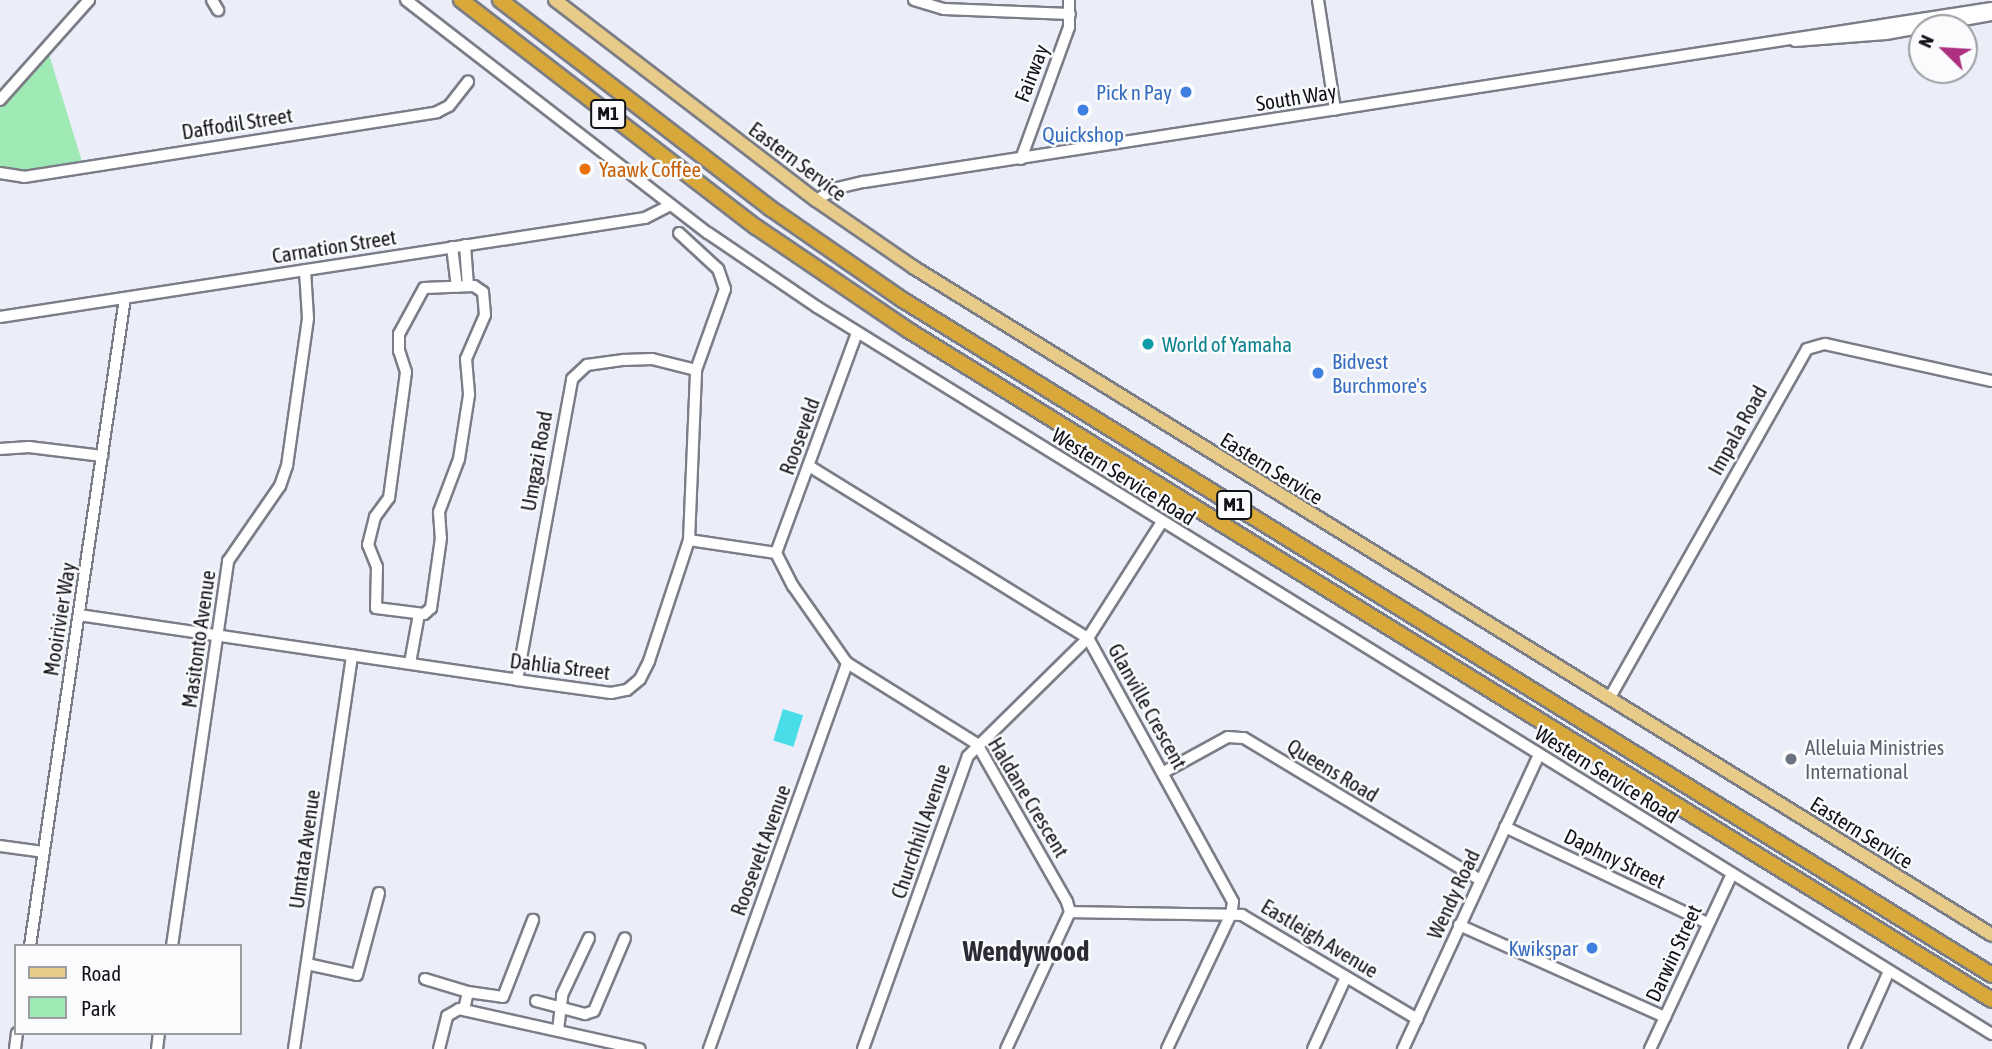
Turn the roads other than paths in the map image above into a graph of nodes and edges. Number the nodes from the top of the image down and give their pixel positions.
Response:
1 (89, 0) edge
2 (212, 0) edge
3 (406, 0) edge
4 (461, 0) edge
5 (500, 0) edge
6 (555, 0) edge
7 (914, 0) edge
8 (1069, 0) edge
9 (1318, 0) edge
10 (1992, 8) edge
11 (218, 10) dead end
12 (1070, 14) junction
13 (1992, 15) edge
14 (1784, 40) junction
15 (468, 82) dead end
16 (0, 100) edge
17 (1335, 110) junction
18 (1021, 159) junction
19 (0, 173) edge
20 (816, 200) junction
21 (671, 205) junction
22 (679, 233) dead end
23 (465, 245) junction
24 (453, 247) junction
25 (306, 270) junction
26 (463, 287) junction
27 (125, 298) junction
28 (0, 317) edge
29 (857, 333) junction
30 (696, 370) junction
31 (1992, 382) edge
32 (0, 449) edge
33 (102, 456) junction
34 (809, 466) junction
35 (1162, 523) junction
36 (689, 540) junction
37 (776, 553) junction
38 (419, 614) junction
39 (79, 615) junction
40 (218, 635) junction
41 (1088, 638) junction
42 (352, 655) junction
43 (410, 663) junction
44 (847, 663) junction
45 (517, 680) junction
46 (1609, 699) junction
47 (977, 744) junction
48 (1539, 755) junction
49 (1164, 772) junction
50 (1505, 827) junction
51 (0, 846) edge
52 (44, 852) junction
53 (1732, 874) junction
54 (1480, 880) junction
55 (379, 893) dead end
56 (1070, 912) junction
57 (1231, 914) junction
58 (533, 920) dead end
59 (1707, 923) junction
60 (1459, 925) junction
61 (1992, 935) edge
62 (589, 938) dead end
63 (625, 939) dead end
64 (30, 944) edge
65 (172, 944) edge
66 (307, 964) junction
67 (1889, 971) junction
68 (1992, 975) edge
69 (1346, 977) junction
70 (425, 979) dead end
71 (468, 992) junction
72 (1992, 1000) edge
73 (536, 1001) dead end
74 (559, 1007) junction
75 (464, 1010) junction
76 (1665, 1017) junction
77 (1417, 1019) junction
78 (558, 1030) junction
79 (1992, 1034) edge
80 (601, 1045) edge
81 (294, 1049) edge
82 (439, 1049) edge
83 (640, 1049) edge
84 (709, 1049) edge
85 (863, 1049) edge
86 (1006, 1049) edge
87 (1167, 1049) edge
88 (1313, 1049) edge
89 (1403, 1049) edge
90 (1650, 1049) edge
91 (1854, 1049) edge

1 - 16 street
2 - 11 street
3 - 21 street, Western Service Road
4 - 72 highway, M1
5 - 68 highway, M1
6 - 20 main road, Eastern Service
7 - 12 street
8 - 12 street, Fairway
9 - 17 street
10 - 14 street, South Way
12 - 18 street, Fairway
13 - 14 street, South Way
14 - 17 street, South Way
15 - 19 street, Daffodil Street
17 - 18 street, South Way
18 - 20 street, South Way
20 - 46 main road, Eastern Service
21 - 23 street, Carnation Street
21 - 29 street, Western Service Road
22 - 30 street, Dahlia Street
23 - 24 street, Carnation Street
23 - 26 street
24 - 25 street, Carnation Street
24 - 26 street
25 - 27 street, Carnation Street
25 - 40 street, Masitonto Avenue
26 - 38 street
26 - 38 street
27 - 28 street, Carnation Street
27 - 33 street, Mooirivier Way
29 - 34 street, Rooseveld
29 - 35 street, Western Service Road
30 - 36 street, Dahlia Street
30 - 45 street, Umgazi Road
31 - 46 street, Impala Road
32 - 33 street
33 - 39 street, Mooirivier Way
34 - 37 street, Rooseveld
34 - 41 street, Glanville Crescent
35 - 41 street, Churchhill Avenue
35 - 48 street, Western Service Road
36 - 37 street
36 - 45 street, Dahlia Street
37 - 44 street, Haldane Crescent
38 - 43 street
39 - 40 street, Dahlia Street
39 - 52 street, Mooirivier Way
40 - 42 street, Dahlia Street
40 - 65 street, Masitonto Avenue
41 - 47 street, Churchhill Avenue
41 - 49 street, Glanville Crescent
42 - 43 street, Dahlia Street
42 - 66 street, Umtata Avenue
43 - 45 street, Dahlia Street
44 - 47 street, Haldane Crescent
44 - 84 street, Roosevelt Avenue
46 - 61 main road, Eastern Service
47 - 56 street, Haldane Crescent
47 - 85 street, Churchhill Avenue
48 - 50 street, Wendy Road
48 - 53 street, Western Service Road
49 - 54 street, Queens Road
49 - 57 street, Glanville Crescent
50 - 54 street, Wendy Road
50 - 59 street, Daphny Street
51 - 52 street
52 - 64 street, Mooirivier Way
53 - 59 street, Darwin Street
53 - 67 street, Western Service Road
54 - 60 street, Wendy Road
55 - 66 street
56 - 57 street, Eastleigh Avenue
56 - 86 street
57 - 69 street, Eastleigh Avenue
57 - 87 street
58 - 71 street
59 - 76 street, Darwin Street
60 - 76 street
60 - 77 street, Wendy Road
62 - 74 street
63 - 74 street
66 - 81 street, Umtata Avenue
67 - 79 street, Western Service Road
67 - 91 street
69 - 77 street, Eastleigh Avenue
69 - 88 street
70 - 71 street
71 - 75 street
73 - 74 street
74 - 78 street
75 - 78 street
75 - 82 street
76 - 90 street, Darwin Street
77 - 89 street, Wendy Road
78 - 80 street
80 - 83 street

